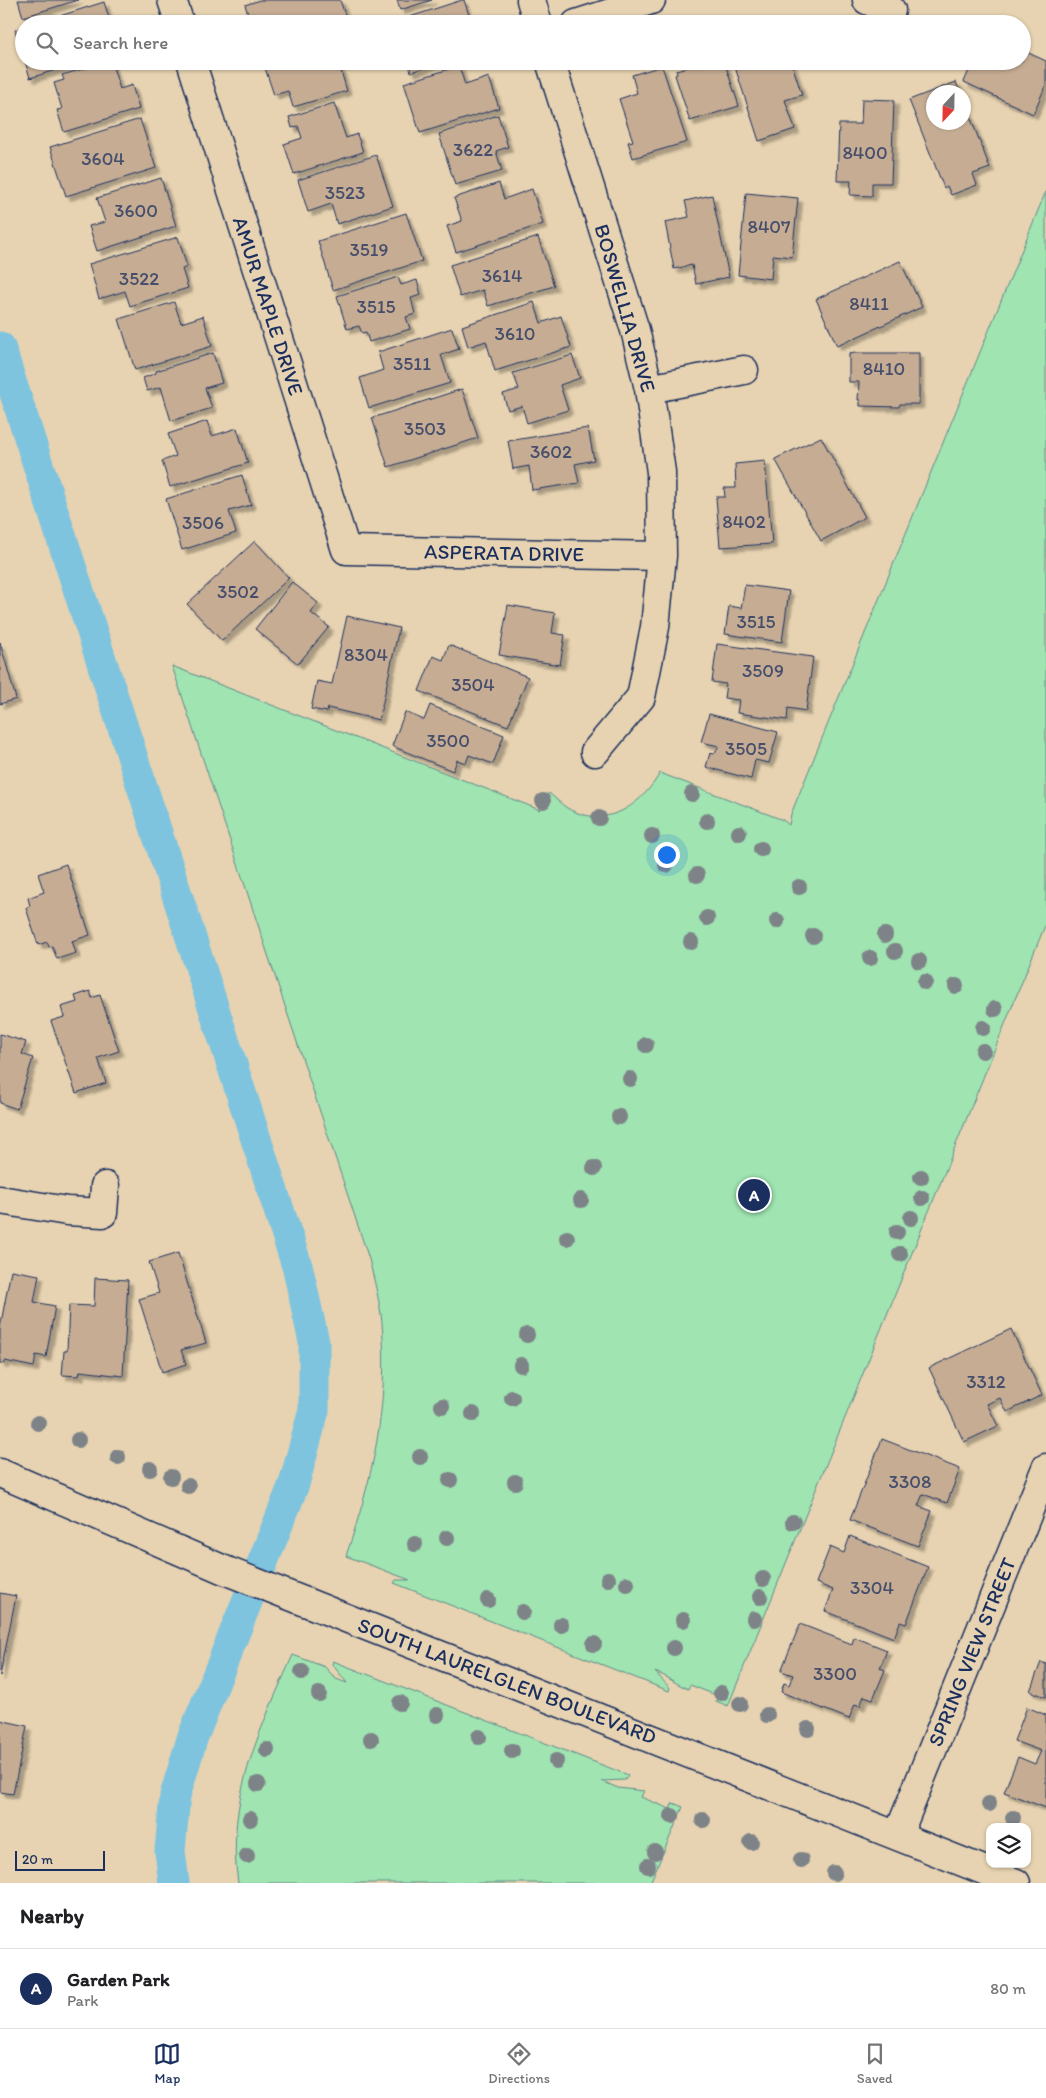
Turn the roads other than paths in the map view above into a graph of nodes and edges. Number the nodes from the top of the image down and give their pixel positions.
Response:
1 (172, 0) edge
2 (531, 0) edge
3 (651, 0) edge
4 (177, 15) edge
5 (535, 15) edge
6 (604, 15) edge
7 (194, 70) edge
8 (553, 70) edge
9 (744, 370) dead end
10 (650, 389) junction
11 (346, 550) joint
12 (662, 556) junction
13 (595, 752) dead end
14 (105, 1186) dead end
15 (0, 1200) edge
16 (1046, 1468) edge
17 (0, 1473) edge
18 (898, 1835) junction
19 (1016, 1883) edge

1 - 4 street
2 - 5 street
3 - 6 street
7 - 11 street, AMUR MAPLE DRIVE
8 - 10 street, BOSWELLIA DRIVE
9 - 10 street
10 - 12 street, BOSWELLIA DRIVE
11 - 12 street, ASPERATA DRIVE
12 - 13 street, BOSWELLIA DRIVE
14 - 15 street
16 - 18 street, SPRING VIEW STREET
17 - 18 street, SOUTH LAURELGLEN BOULEVARD
18 - 19 street, SOUTH LAURELGLEN BOULEVARD

